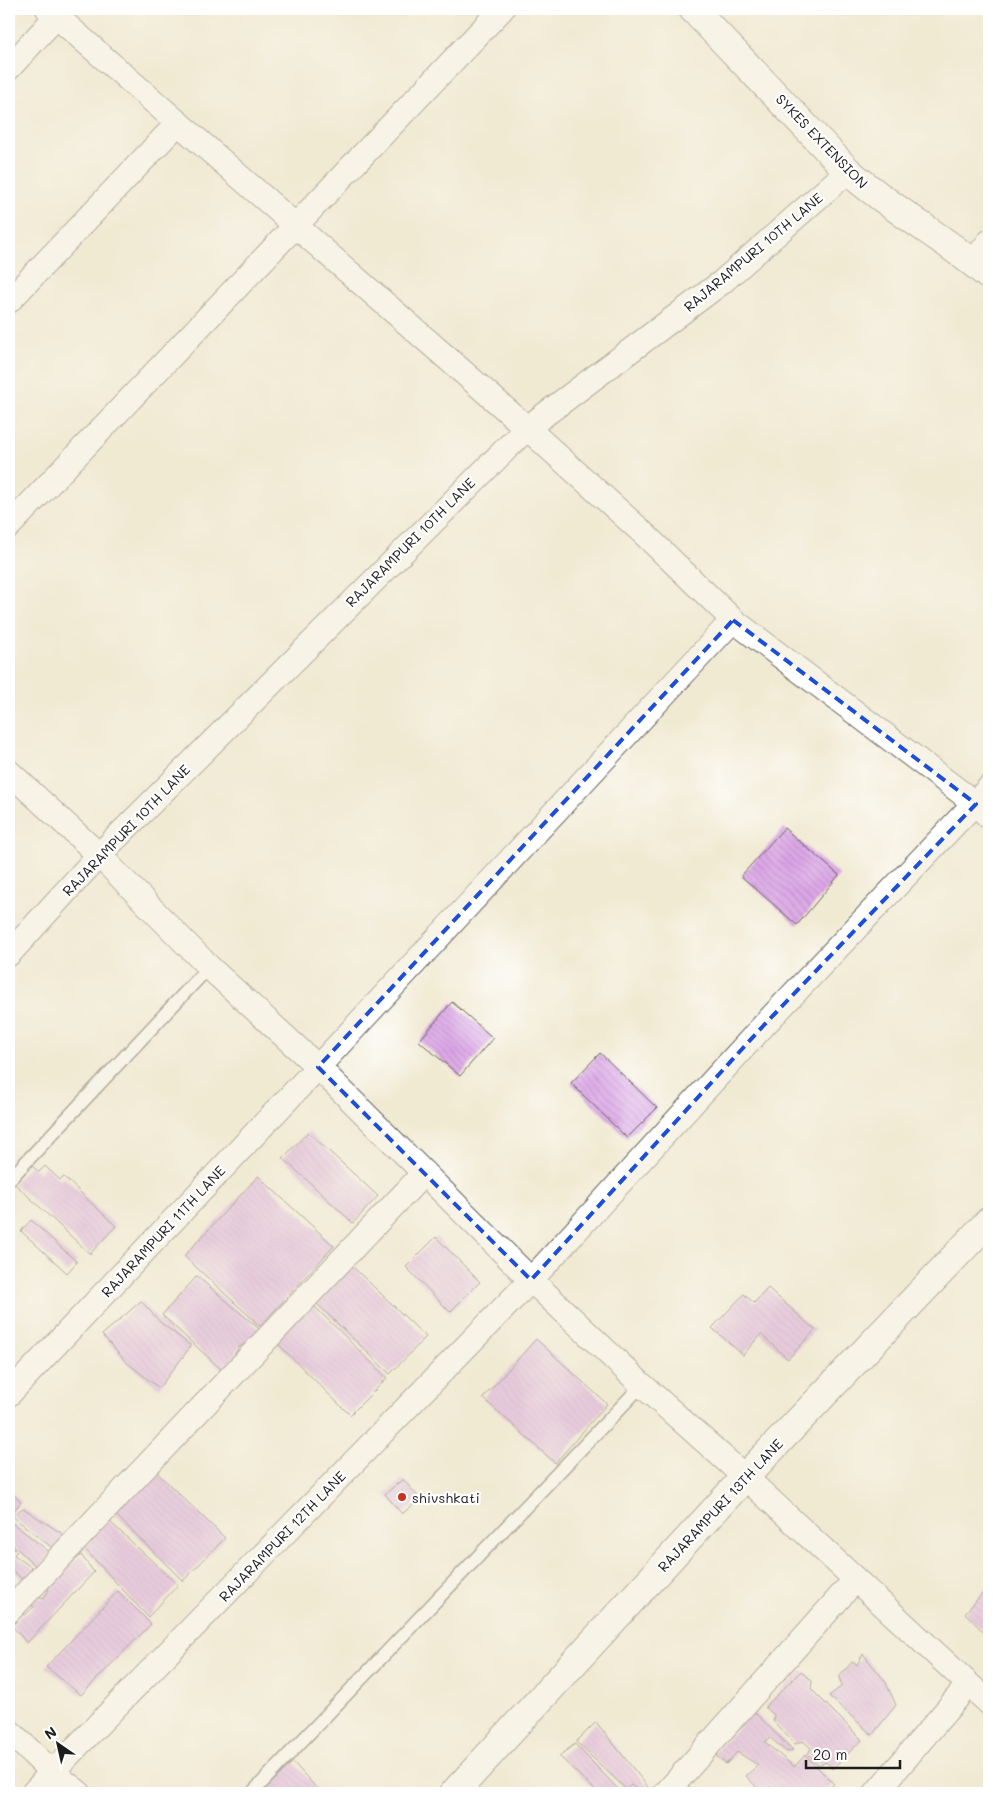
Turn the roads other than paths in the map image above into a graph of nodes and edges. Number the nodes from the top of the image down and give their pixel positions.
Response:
1 (502, 9) edge
2 (693, 9) edge
3 (56, 11) edge
4 (9, 68) edge
5 (178, 122) junction
6 (848, 171) junction
7 (295, 225) junction
8 (984, 260) edge
9 (9, 301) edge
10 (527, 428) junction
11 (9, 526) edge
12 (733, 620) junction
13 (9, 772) edge
14 (985, 803) edge
15 (99, 855) junction
16 (9, 954) edge
17 (209, 967) junction
18 (318, 1068) junction
19 (424, 1173) junction
20 (9, 1180) edge
21 (989, 1221) edge
22 (531, 1280) junction
23 (642, 1385) junction
24 (9, 1394) edge
25 (746, 1477) junction
26 (855, 1580) junction
27 (9, 1611) edge
28 (968, 1685) junction
29 (989, 1703) edge
30 (9, 1731) edge
31 (52, 1772) junction
32 (33, 1793) edge
33 (79, 1793) edge
34 (252, 1793) edge
35 (454, 1793) edge
36 (666, 1793) edge
37 (876, 1793) edge

1 - 7 street
2 - 6 street, SYKES EXTENSION
3 - 4 street
3 - 5 street
5 - 7 street
5 - 9 street
6 - 8 street, SYKES EXTENSION
6 - 10 street, RAJARAMPURI 10TH LANE
7 - 10 street
7 - 11 street
10 - 12 street
10 - 15 street, RAJARAMPURI 10TH LANE
12 - 14 street
12 - 18 street, RAJARAMPURI 11TH LANE
13 - 15 street
14 - 22 street, RAJARAMPURI 12TH LANE
15 - 16 street, RAJARAMPURI 10TH LANE
15 - 17 street
17 - 18 street
17 - 20 lane
18 - 19 street
18 - 24 street, RAJARAMPURI 11TH LANE
19 - 22 street
19 - 27 street
21 - 25 street, RAJARAMPURI 13TH LANE
22 - 23 street
22 - 31 street, RAJARAMPURI 12TH LANE
23 - 25 street
23 - 34 lane
25 - 26 street
25 - 35 street, RAJARAMPURI 13TH LANE
26 - 28 street
26 - 36 street
28 - 29 street
28 - 37 street
30 - 31 street
31 - 32 street, RAJARAMPURI 12TH LANE
31 - 33 street

